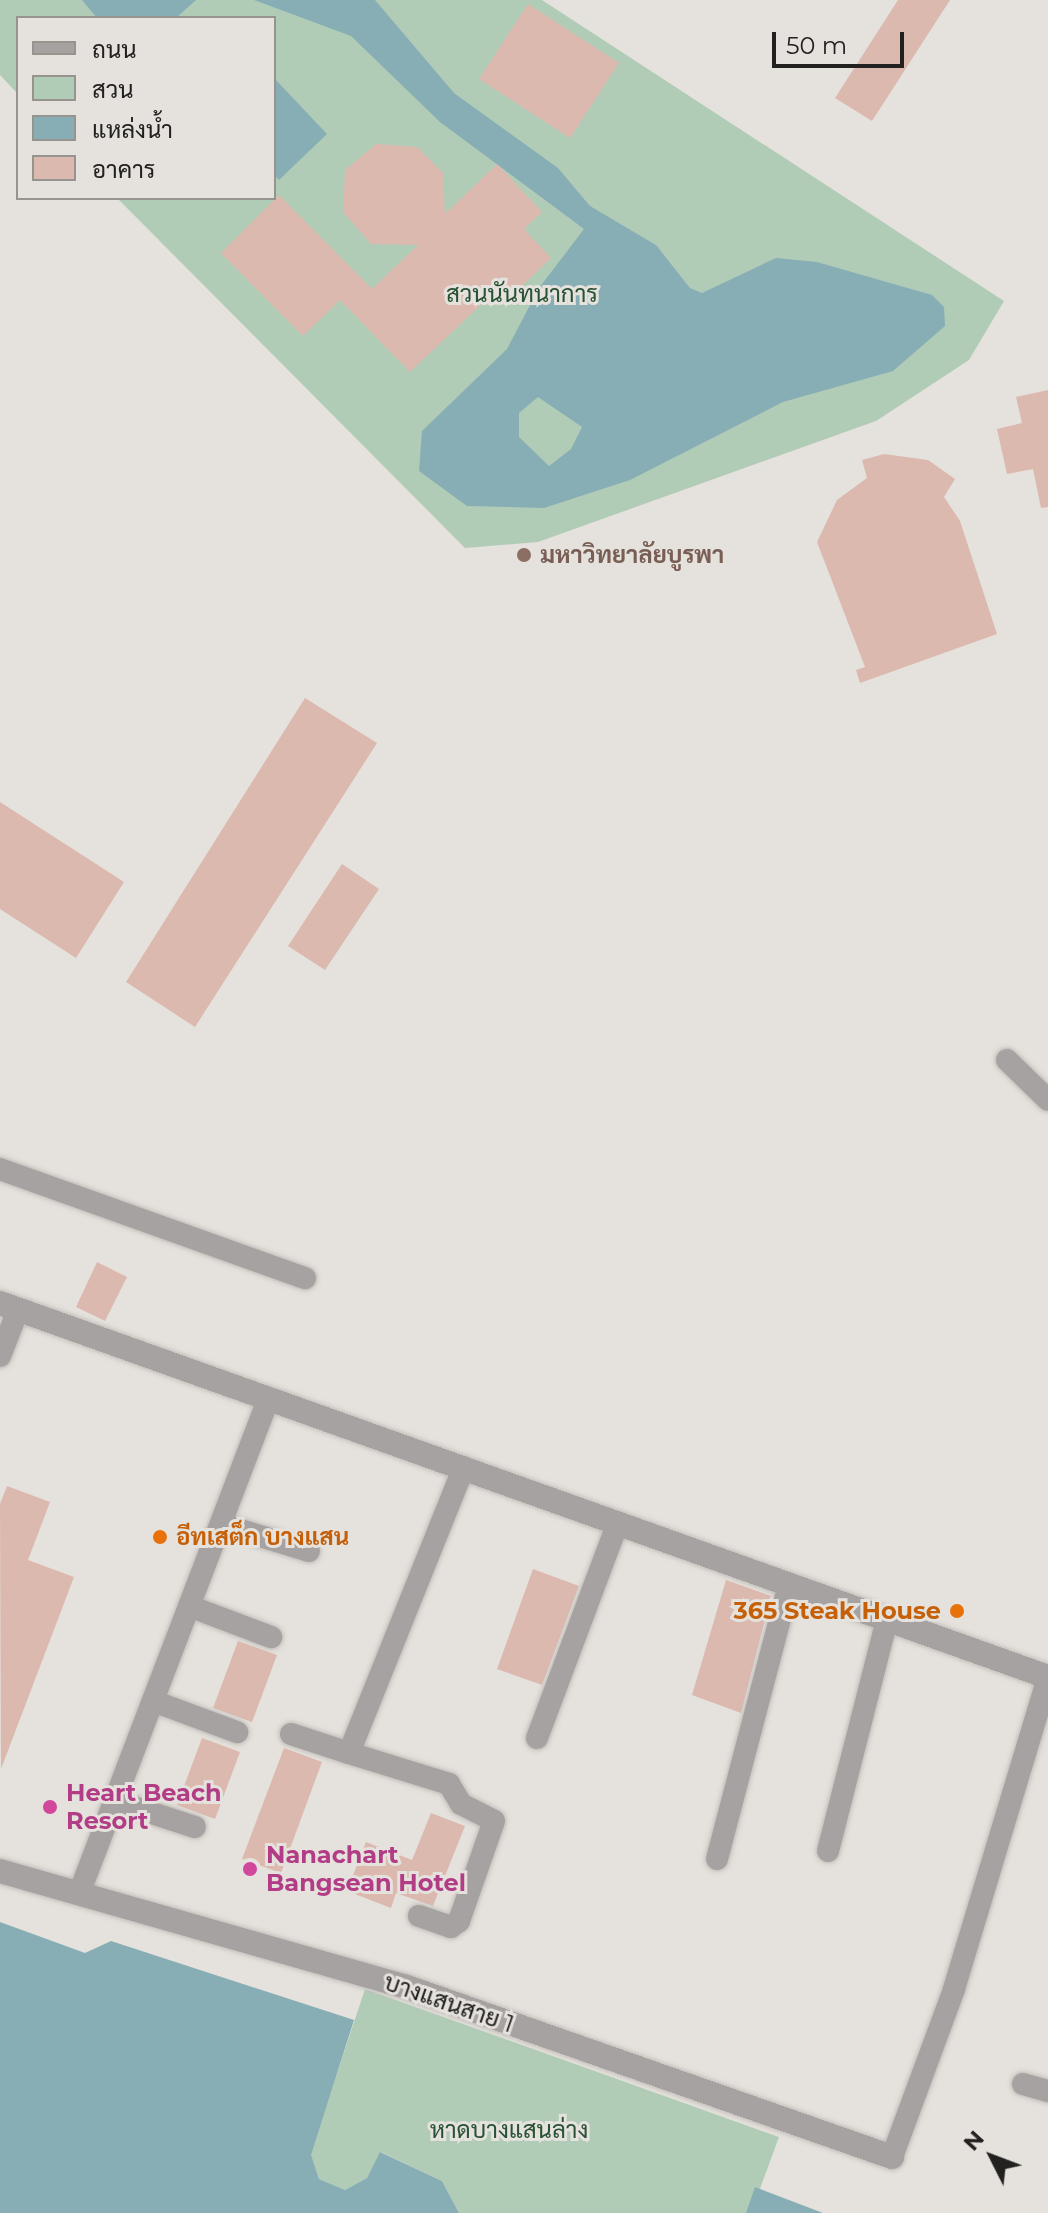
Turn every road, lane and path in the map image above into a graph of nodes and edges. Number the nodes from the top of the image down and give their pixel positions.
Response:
1 (1007, 1060) dead end
2 (1048, 1100) edge
3 (0, 1169) edge
4 (305, 1278) dead end
5 (9, 1307) edge
6 (0, 1356) edge
7 (268, 1400) junction
8 (464, 1467) junction
9 (618, 1523) junction
10 (221, 1524) junction
11 (309, 1551) dead end
12 (789, 1584) junction
13 (189, 1606) junction
14 (887, 1619) junction
15 (271, 1637) dead end
16 (1048, 1677) edge
17 (153, 1701) junction
18 (237, 1732) dead end
19 (291, 1734) dead end
20 (537, 1738) dead end
21 (349, 1753) junction
22 (115, 1801) junction
23 (195, 1827) dead end
24 (828, 1851) dead end
25 (717, 1859) dead end
26 (0, 1871) edge
27 (80, 1891) junction
28 (419, 1916) dead end
29 (1023, 2084) dead end
30 (1048, 2091) edge
31 (892, 2157) joint

1 - 2 street
3 - 4 street
5 - 6 street
5 - 7 street
7 - 8 street
7 - 10 street
8 - 9 street
8 - 21 street
9 - 12 street
9 - 20 street
10 - 11 street
10 - 13 street
12 - 14 street
12 - 25 street
13 - 15 street
13 - 17 street
14 - 16 street
14 - 24 street
16 - 31 street
17 - 18 street
17 - 22 street
19 - 21 street
21 - 28 street
22 - 23 street
22 - 27 street
26 - 27 street, บางแสนสาย 1
27 - 31 street, บางแสนสาย 1
29 - 30 street

